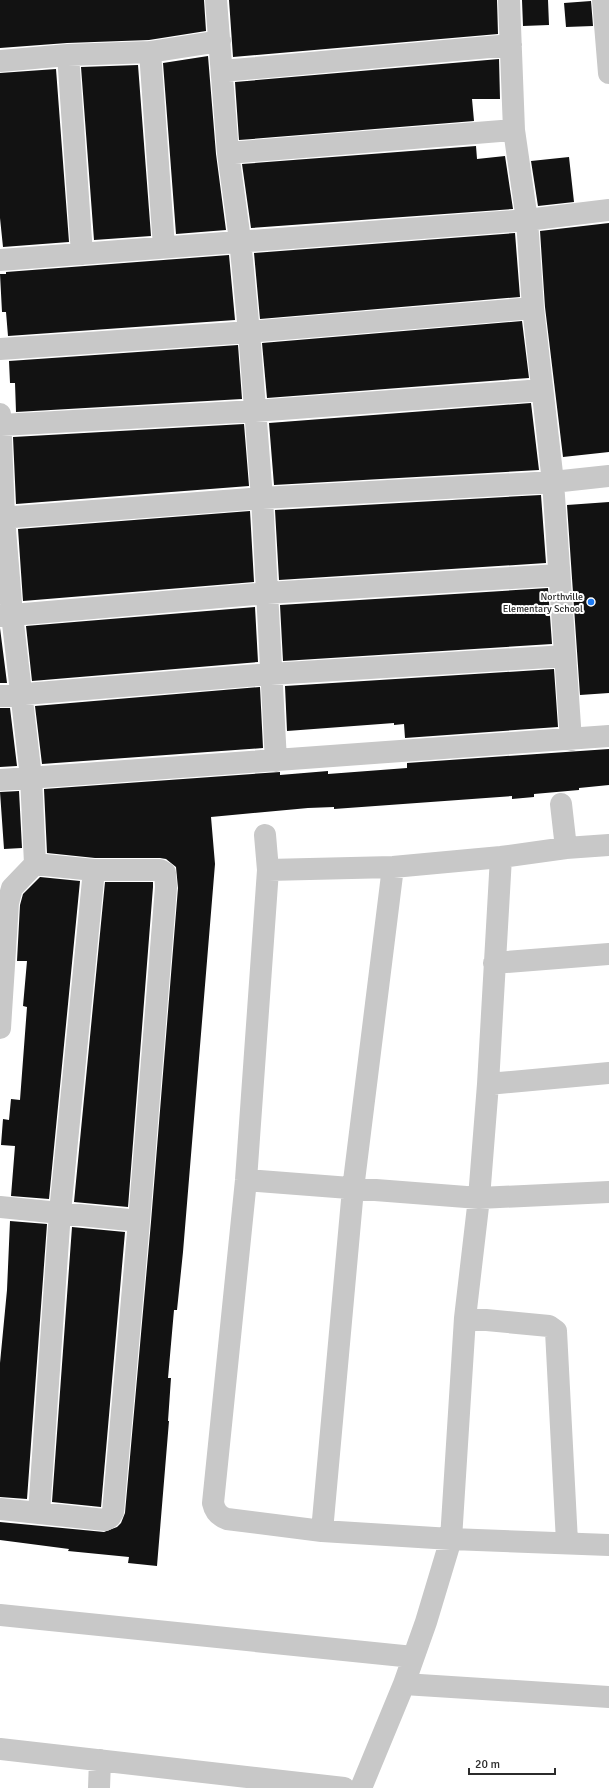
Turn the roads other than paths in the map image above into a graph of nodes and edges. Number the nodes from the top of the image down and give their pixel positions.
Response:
1 (216, 0) edge
2 (509, 0) edge
3 (603, 0) edge
4 (220, 41) junction
5 (608, 43) edge
6 (511, 45) junction
7 (150, 52) junction
8 (68, 55) junction
9 (0, 61) edge
10 (222, 71) junction
11 (609, 73) edge
12 (514, 130) junction
13 (228, 153) junction
14 (609, 210) edge
15 (527, 220) junction
16 (240, 240) junction
17 (164, 248) junction
18 (82, 254) junction
19 (0, 260) edge
20 (533, 308) junction
21 (249, 332) junction
22 (0, 349) edge
23 (542, 390) junction
24 (255, 411) junction
25 (0, 420) edge
26 (609, 476) edge
27 (553, 482) junction
28 (262, 498) junction
29 (2, 518) edge
30 (560, 575) junction
31 (267, 593) junction
32 (6, 616) edge
33 (565, 656) junction
34 (270, 674) junction
35 (10, 695) edge
36 (609, 736) edge
37 (571, 740) junction
38 (276, 761) junction
39 (31, 777) junction
40 (0, 780) edge
41 (561, 804) dead end
42 (265, 836) dead end
43 (609, 845) edge
44 (566, 848) junction
45 (501, 857) junction
46 (35, 864) junction
47 (392, 867) junction
48 (94, 870) junction
49 (268, 870) junction
50 (609, 954) edge
51 (494, 963) junction
52 (0, 1028) edge
53 (609, 1073) edge
54 (488, 1084) junction
55 (246, 1180) junction
56 (353, 1189) junction
57 (609, 1192) edge
58 (479, 1198) junction
59 (0, 1207) edge
60 (60, 1212) junction
61 (139, 1221) junction
62 (465, 1318) junction
63 (0, 1509) edge
64 (39, 1513) junction
65 (322, 1531) junction
66 (451, 1539) junction
67 (567, 1542) junction
68 (609, 1545) edge
69 (0, 1615) edge
70 (413, 1657) junction
71 (404, 1684) junction
72 (609, 1697) edge
73 (0, 1749) edge
74 (100, 1760) junction
75 (99, 1788) edge
76 (344, 1788) edge
77 (361, 1788) edge

1 - 4 street
2 - 6 street
3 - 5 street
4 - 7 street
4 - 10 street
5 - 11 street
6 - 10 street
6 - 12 street
7 - 8 street
7 - 17 street
8 - 9 street
8 - 18 street
10 - 13 street
12 - 13 street
12 - 15 street
13 - 16 street
14 - 15 street
15 - 16 street
15 - 20 street
16 - 17 street
16 - 21 street
17 - 18 street
18 - 19 street
20 - 21 street
20 - 23 street
21 - 22 street
21 - 24 street
23 - 24 street
23 - 27 street
24 - 25 street
24 - 28 street
25 - 29 street
26 - 27 street
27 - 28 street
27 - 30 street
28 - 29 street
28 - 31 street
29 - 32 street
30 - 31 street
30 - 33 street
31 - 32 street
31 - 34 street
32 - 35 street
33 - 34 street
33 - 37 street
34 - 35 street
34 - 38 street
35 - 39 street
36 - 37 street
37 - 38 street
38 - 39 street
39 - 40 street
39 - 46 street
41 - 44 street
42 - 49 street
43 - 44 street
44 - 45 street
45 - 47 street
45 - 51 street
46 - 48 street
46 - 52 street
47 - 49 street
47 - 56 street
48 - 60 street
48 - 61 street
49 - 55 street
50 - 51 street
51 - 54 street
53 - 54 street
54 - 58 street
55 - 56 street
55 - 65 street
56 - 58 street
56 - 65 street
57 - 58 street
58 - 62 street
59 - 60 street
60 - 61 street
60 - 64 street
61 - 64 street
62 - 66 street
62 - 67 street
63 - 64 street
65 - 66 street
66 - 67 street
66 - 70 street
67 - 68 street
69 - 70 street
70 - 71 street
71 - 72 street
71 - 77 street
73 - 74 street
74 - 75 street
74 - 76 street

